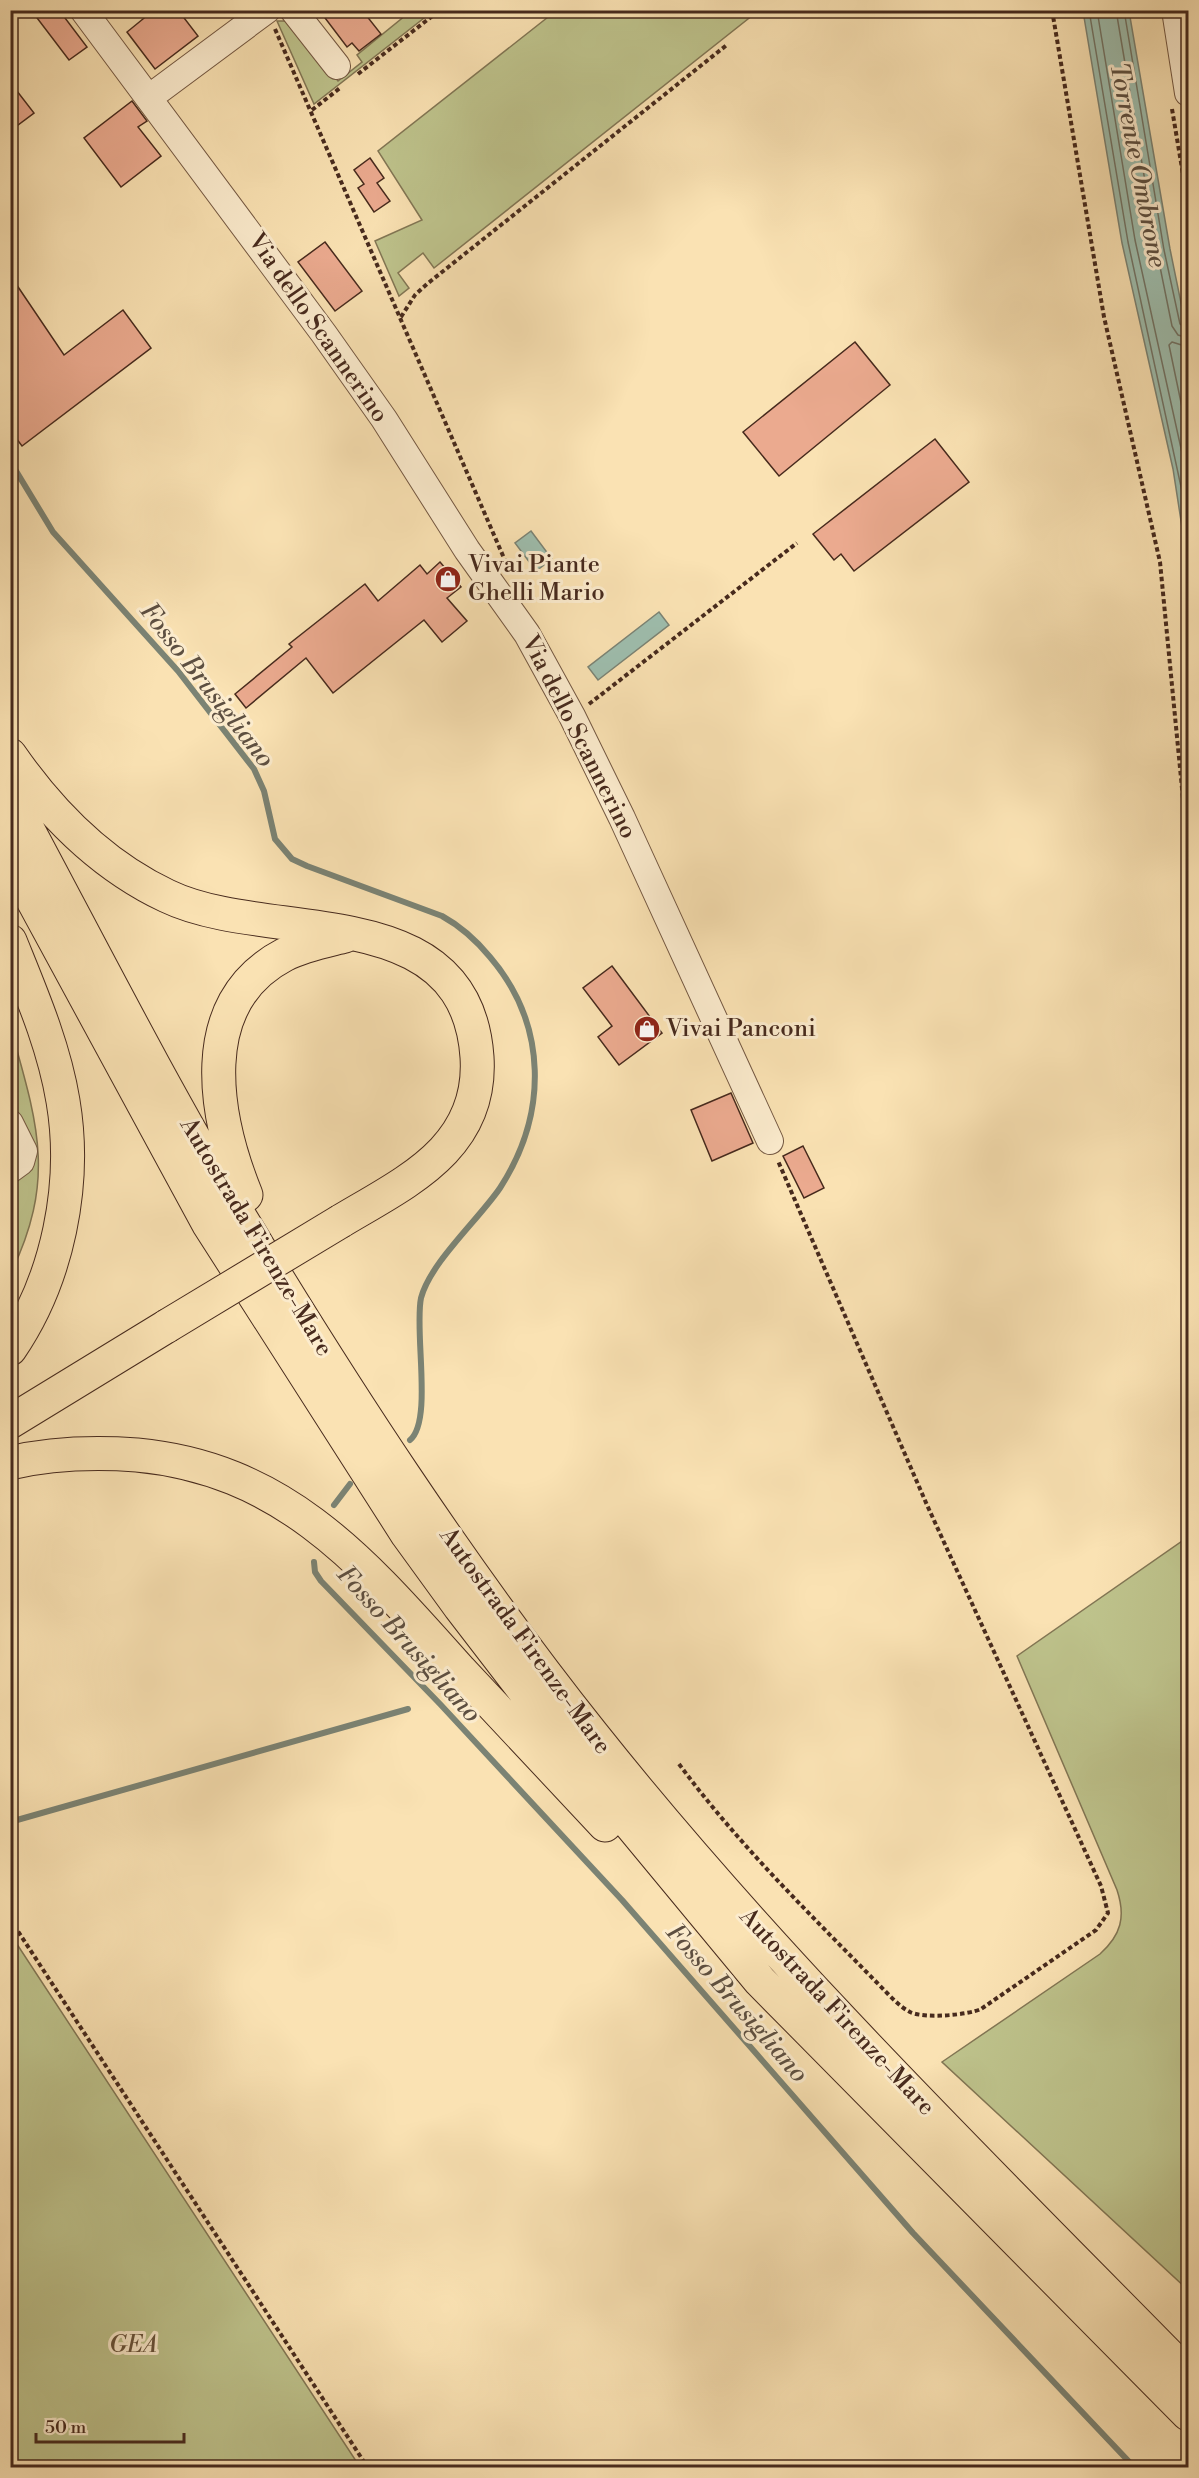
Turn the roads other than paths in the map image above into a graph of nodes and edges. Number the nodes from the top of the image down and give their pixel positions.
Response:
1 (84, 10) edge
2 (293, 10) edge
3 (1175, 10) edge
4 (267, 11) edge
5 (337, 66) dead end
6 (1188, 93) edge
7 (150, 97) junction
8 (10, 755) edge
9 (10, 796) edge
10 (10, 858) edge
11 (355, 933) junction
12 (10, 941) edge
13 (10, 1123) edge
14 (770, 1141) road end
15 (10, 1170) edge
16 (307, 1324) junction
17 (10, 1349) edge
18 (10, 1422) edge
19 (10, 1463) edge
20 (760, 1982) junction
21 (1188, 2375) edge
22 (1188, 2414) edge

1 - 7 street, Via dello Scannerino
2 - 5 street
3 - 6 street
4 - 7 street
7 - 14 street, Via dello Scannerino
8 - 11 highway
9 - 16 highway, Autostrada Firenze-Mare
10 - 20 highway, Autostrada Firenze-Mare
11 - 16 highway
11 - 18 highway, bridge
12 - 17 highway
13 - 15 street
16 - 21 highway, Autostrada Firenze-Mare
19 - 20 highway
20 - 22 highway, Autostrada Firenze-Mare

